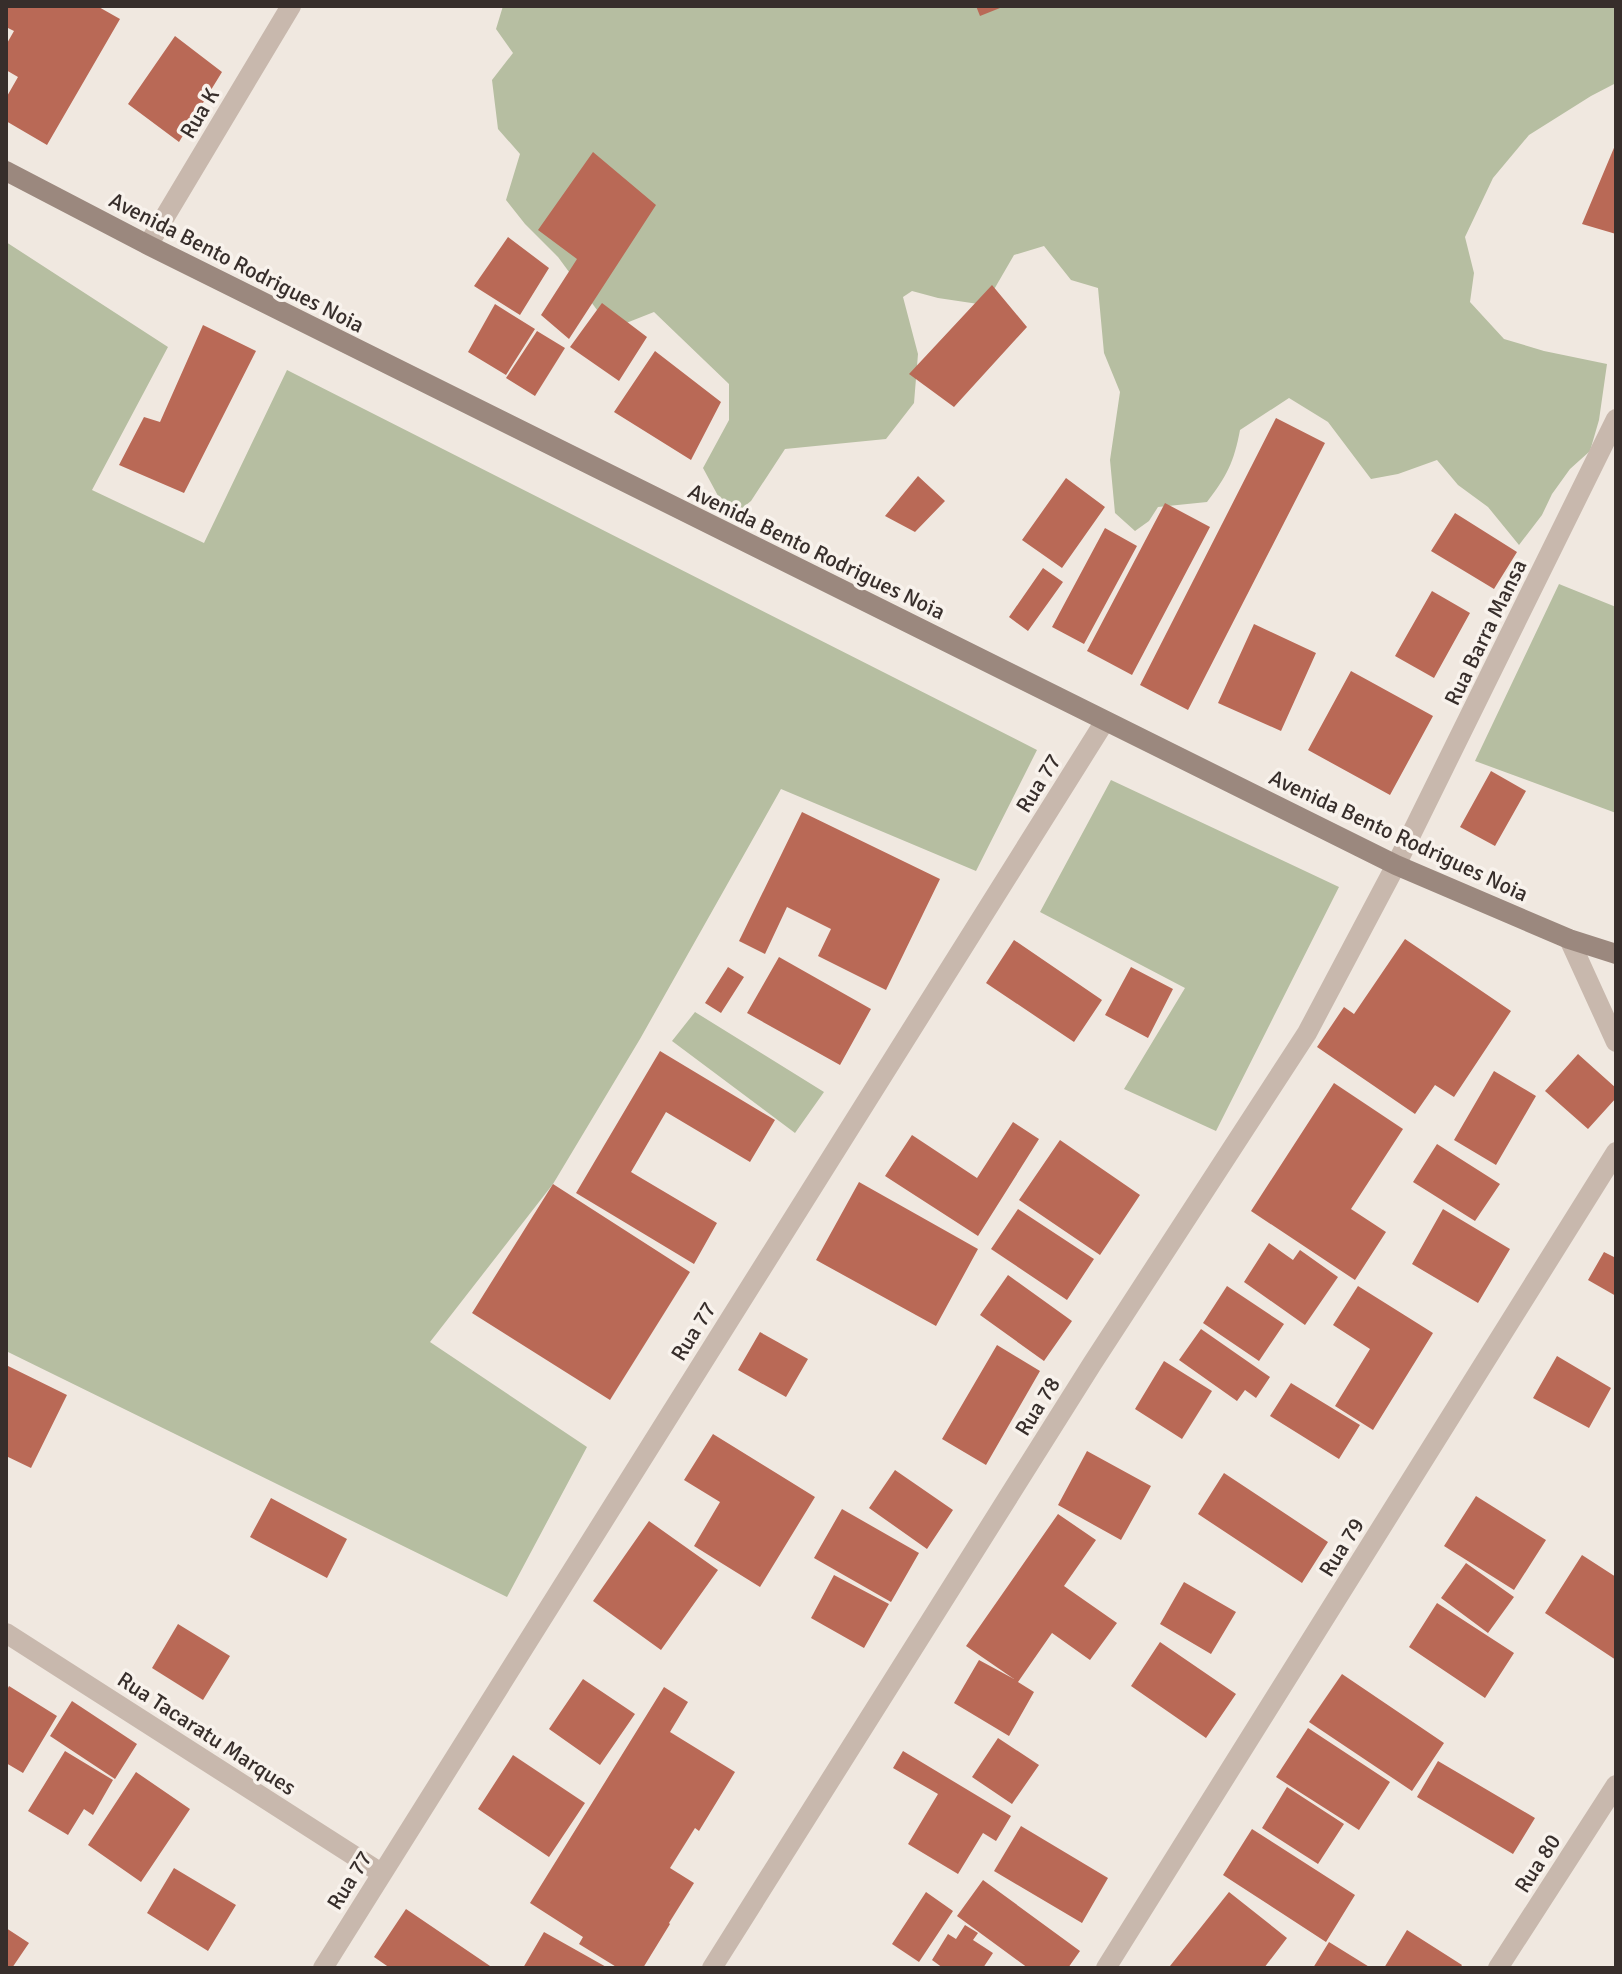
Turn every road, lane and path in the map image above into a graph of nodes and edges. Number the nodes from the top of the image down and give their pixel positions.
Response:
1 (291, 6) edge
2 (6, 171) edge
3 (148, 245) junction
4 (1616, 419) edge
5 (1105, 721) junction
6 (1396, 865) junction
7 (1569, 939) junction
8 (1616, 954) edge
9 (1616, 1042) edge
10 (1616, 1152) edge
11 (6, 1633) edge
12 (1616, 1785) edge
13 (381, 1873) junction
14 (323, 1968) edge
15 (712, 1968) edge
16 (1106, 1968) edge
17 (1498, 1968) edge

1 - 3 street, Rua K
2 - 3 street, Avenida Bento Rodrigues Noia
3 - 5 street, Avenida Bento Rodrigues Noia
4 - 6 street, Rua Barra Mansa
5 - 6 street, Avenida Bento Rodrigues Noia
5 - 13 street, Rua 77
6 - 7 street, Avenida Bento Rodrigues Noia
6 - 15 street, Rua 78
7 - 8 street, Avenida Bento Rodrigues Noia
7 - 9 street
10 - 16 street, Rua 79
11 - 13 street, Rua Tacaratu Marques
12 - 17 street, Rua 80
13 - 14 street, Rua 77

